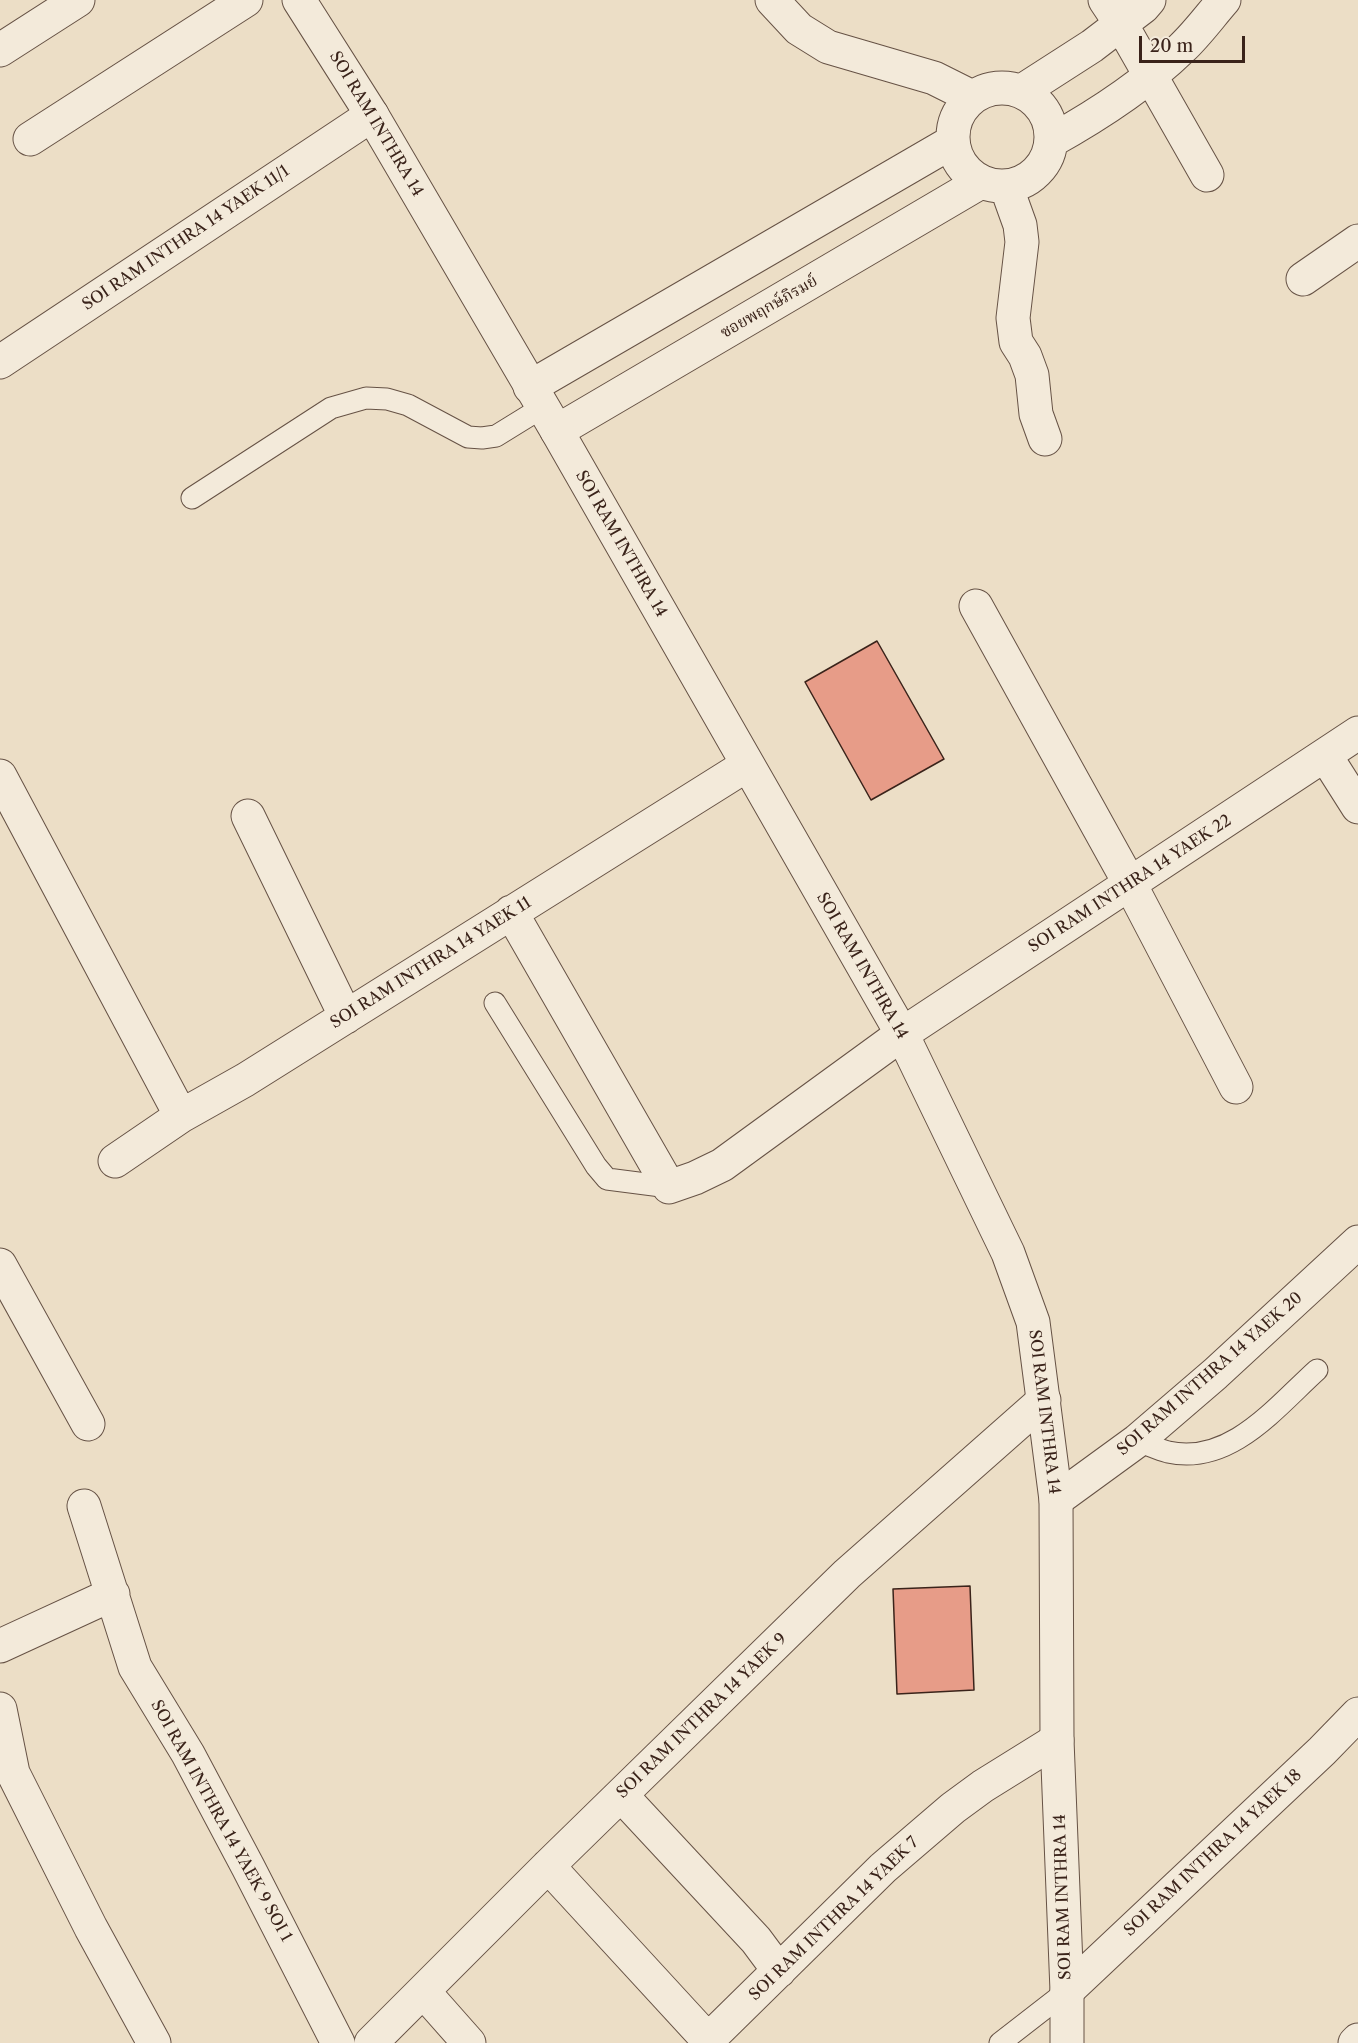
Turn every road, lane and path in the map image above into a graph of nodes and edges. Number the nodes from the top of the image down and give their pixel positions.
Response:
1 (78, 0) edge
2 (246, 0) edge
3 (299, 0) edge
4 (772, 0) edge
5 (1149, 0) edge
6 (1224, 0) edge
7 (1113, 12) edge
8 (0, 50) edge
9 (1150, 76) junction
10 (1022, 91) junction
11 (972, 97) junction
12 (372, 115) junction
13 (30, 140) dead end
14 (1051, 141) junction
15 (952, 142) junction
16 (1207, 175) dead end
17 (994, 184) junction
18 (1358, 241) edge
19 (1303, 279) dead end
20 (0, 362) edge
21 (543, 409) junction
22 (1045, 439) dead end
23 (192, 498) dead end
24 (976, 606) dead end
25 (1358, 733) edge
26 (1325, 754) junction
27 (747, 765) junction
28 (0, 776) edge
29 (1358, 807) edge
30 (248, 816) dead end
31 (1130, 884) junction
32 (511, 912) junction
33 (495, 1003) dead end
34 (346, 1017) junction
35 (902, 1034) junction
36 (1236, 1087) dead end
37 (181, 1116) junction
38 (115, 1161) dead end
39 (669, 1187) junction
40 (1358, 1242) edge
41 (0, 1265) edge
42 (1317, 1370) dead end
43 (1044, 1400) junction
44 (88, 1424) dead end
45 (1137, 1441) junction
46 (1056, 1500) junction
47 (84, 1506) dead end
48 (113, 1594) junction
49 (0, 1646) edge
50 (0, 1709) edge
51 (1358, 1714) edge
52 (1057, 1740) junction
53 (621, 1795) junction
54 (548, 1866) junction
55 (779, 1971) junction
56 (423, 1991) junction
57 (1067, 1991) junction
58 (1358, 2040) edge
59 (706, 2041) edge
60 (154, 2043) edge
61 (338, 2043) edge
62 (371, 2043) edge
63 (469, 2043) edge
64 (1000, 2043) edge
65 (1067, 2043) edge
66 (1355, 2043) edge

1 - 8 street
2 - 13 street
3 - 12 street, SOI RAM INTHRA 14
4 - 11 street
5 - 7 street
6 - 9 street
7 - 9 street
7 - 10 street
9 - 14 street
9 - 16 street
10 - 11 street
10 - 14 street
11 - 15 street
12 - 20 street, SOI RAM INTHRA 14 YAEK 11/1
12 - 21 street, SOI RAM INTHRA 14
14 - 17 street, ซอยพฤกษ์ภิรมย์
15 - 17 street
15 - 21 street
17 - 21 street, ซอยพฤกษ์ภิรมย์
17 - 22 street
18 - 19 street
21 - 23 lane
21 - 27 street, SOI RAM INTHRA 14
24 - 31 street
25 - 26 street, SOI RAM INTHRA 14 YAEK 22
26 - 29 street
26 - 31 street, SOI RAM INTHRA 14 YAEK 22
27 - 32 street, SOI RAM INTHRA 14 YAEK 11
27 - 35 street, SOI RAM INTHRA 14
28 - 37 street
30 - 34 street
31 - 35 street, SOI RAM INTHRA 14 YAEK 22
31 - 36 street
32 - 34 street, SOI RAM INTHRA 14 YAEK 11
32 - 39 street
33 - 39 lane
34 - 37 street, SOI RAM INTHRA 14 YAEK 11
35 - 39 street, SOI RAM INTHRA 14 YAEK 22
35 - 43 street, SOI RAM INTHRA 14
37 - 38 street, SOI RAM INTHRA 14 YAEK 11
40 - 45 street, SOI RAM INTHRA 14 YAEK 20
41 - 44 street
42 - 45 lane
43 - 46 street, SOI RAM INTHRA 14
43 - 53 street, SOI RAM INTHRA 14 YAEK 9
45 - 46 street, SOI RAM INTHRA 14 YAEK 20
46 - 52 street, SOI RAM INTHRA 14
47 - 48 street, SOI RAM INTHRA 14 YAEK 9 SOI 1
48 - 49 street
48 - 61 street, SOI RAM INTHRA 14 YAEK 9 SOI 1
50 - 60 street
51 - 57 street, SOI RAM INTHRA 14 YAEK 18
52 - 55 street, SOI RAM INTHRA 14 YAEK 7
52 - 57 street, SOI RAM INTHRA 14
53 - 54 street, SOI RAM INTHRA 14 YAEK 9
53 - 55 street
54 - 56 street, SOI RAM INTHRA 14 YAEK 9
54 - 59 street
55 - 59 street, SOI RAM INTHRA 14 YAEK 7
56 - 62 street, SOI RAM INTHRA 14 YAEK 9
56 - 63 street
57 - 64 lane
57 - 65 street, SOI RAM INTHRA 14
58 - 66 street

